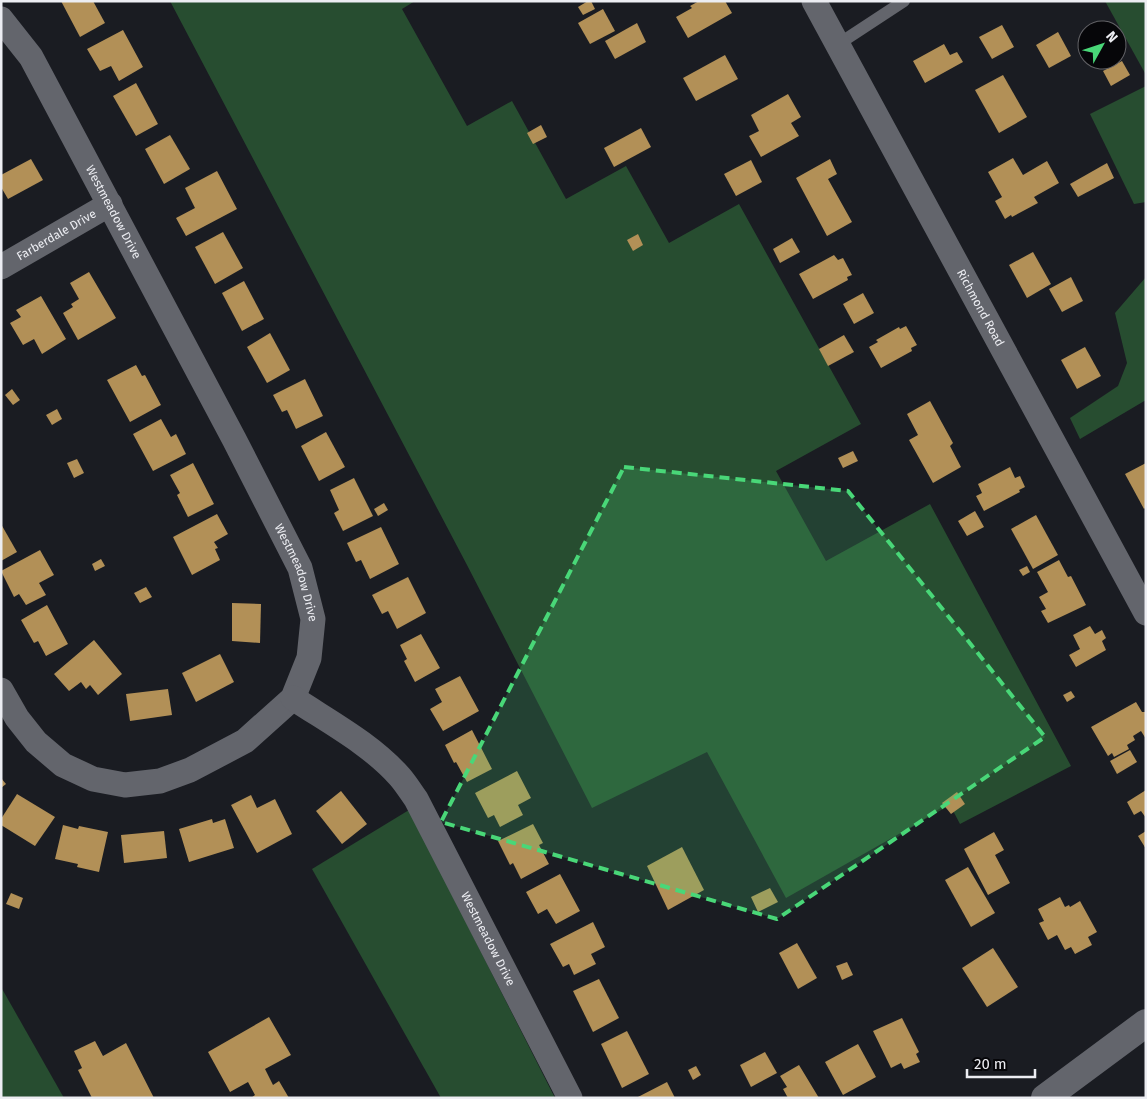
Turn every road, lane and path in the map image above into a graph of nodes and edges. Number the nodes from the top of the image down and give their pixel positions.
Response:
1 (814, 1) edge
2 (904, 1) edge
3 (1, 19) edge
4 (837, 45) junction
5 (110, 204) junction
6 (1, 266) edge
7 (1146, 613) edge
8 (1, 690) edge
9 (293, 698) junction
10 (1146, 1023) edge
11 (570, 1098) edge
12 (1045, 1098) edge

1 - 4 street, Richmond Road
2 - 4 lane
3 - 5 street, Westmeadow Drive
4 - 7 street, Richmond Road
5 - 6 street, Farberdale Drive
5 - 9 street, Westmeadow Drive
8 - 9 street
9 - 11 street, Westmeadow Drive
10 - 12 main road

